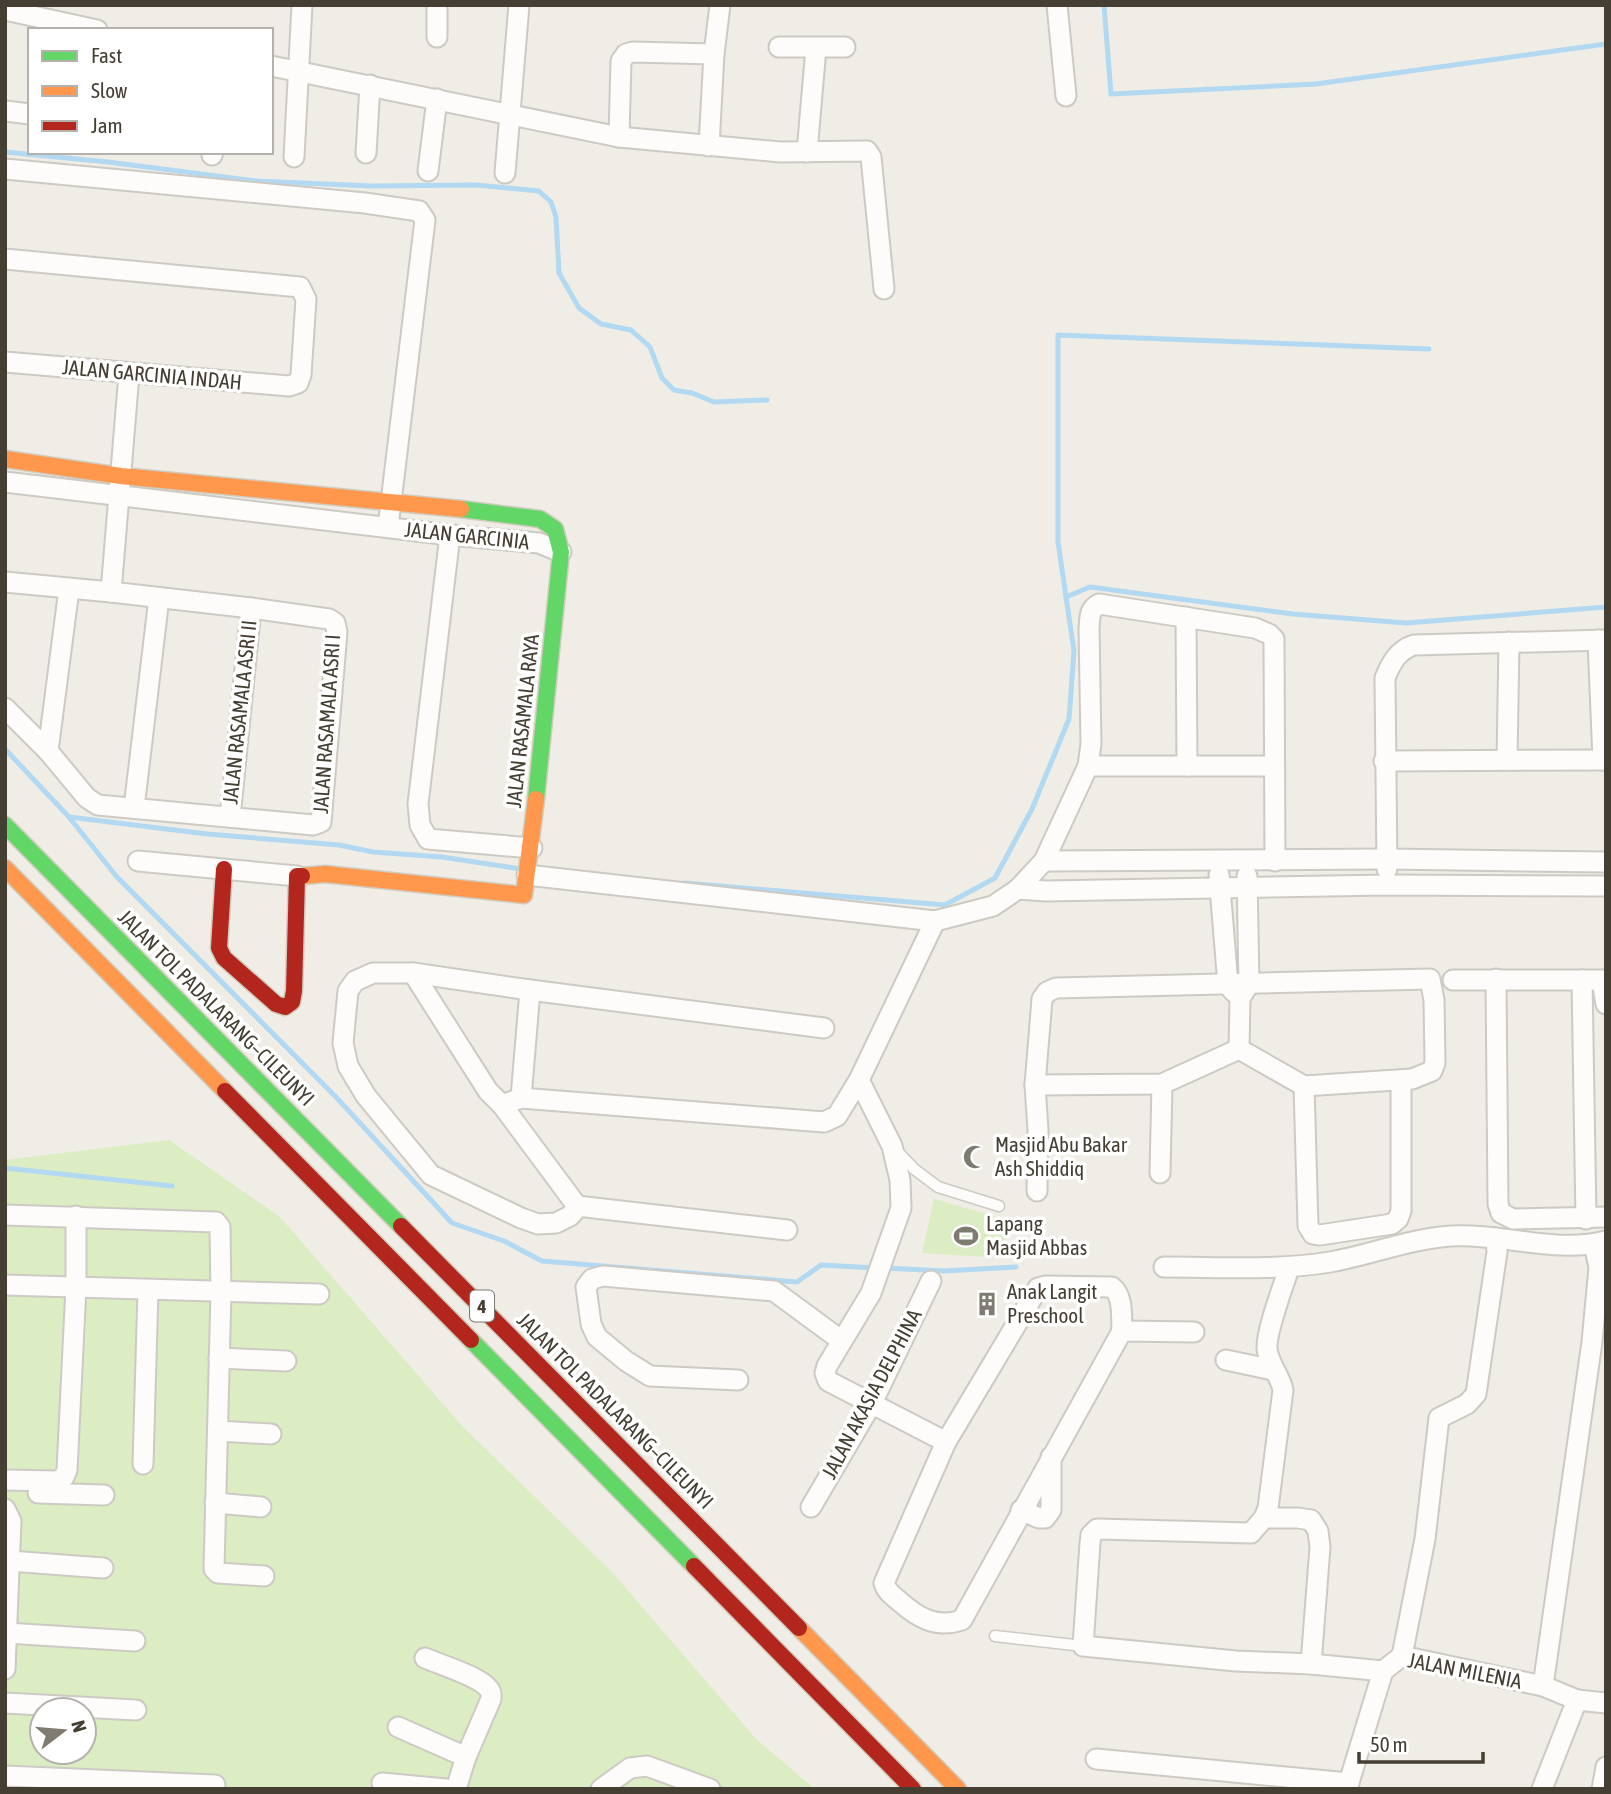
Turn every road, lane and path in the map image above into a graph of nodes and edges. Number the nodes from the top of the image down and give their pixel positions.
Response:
1 (302, 5) edge
2 (519, 5) edge
3 (720, 5) edge
4 (1057, 5) edge
5 (433, 6) edge
6 (5, 10) edge
7 (30, 17) edge
8 (87, 28) edge
9 (437, 37) dead end
10 (779, 47) dead end
11 (845, 47) dead end
12 (816, 48) junction
13 (714, 54) junction
14 (273, 66) edge
15 (300, 71) junction
16 (370, 85) junction
17 (1066, 96) dead end
18 (437, 99) junction
19 (5, 111) edge
20 (28, 114) edge
21 (509, 114) junction
22 (619, 137) junction
23 (709, 146) junction
24 (807, 152) junction
25 (366, 153) dead end
26 (294, 157) dead end
27 (5, 169) edge
28 (428, 171) dead end
29 (505, 173) dead end
30 (5, 259) edge
31 (884, 289) dead end
32 (5, 362) edge
33 (129, 374) junction
34 (5, 459) edge
35 (121, 476) junction
36 (5, 482) edge
37 (120, 496) junction
38 (390, 502) junction
39 (388, 527) junction
40 (450, 535) junction
41 (561, 552) junction
42 (5, 582) edge
43 (69, 589) junction
44 (111, 592) junction
45 (159, 598) junction
46 (251, 608) junction
47 (1186, 617) junction
48 (1602, 640) edge
49 (1508, 642) junction
50 (5, 708) edge
51 (48, 751) junction
52 (1507, 760) junction
53 (1604, 760) edge
54 (1384, 761) junction
55 (1088, 766) junction
56 (1187, 766) junction
57 (1274, 766) junction
58 (134, 808) junction
59 (230, 817) junction
60 (5, 825) edge
61 (532, 850) junction
62 (1387, 859) junction
63 (1275, 860) junction
64 (138, 861) dead end
65 (1044, 861) junction
66 (1219, 861) junction
67 (1247, 861) junction
68 (1606, 862) edge
69 (5, 868) edge
70 (223, 869) junction
71 (297, 876) junction
72 (527, 880) junction
73 (1386, 885) junction
74 (1606, 886) edge
75 (1248, 887) junction
76 (1219, 888) junction
77 (1018, 889) junction
78 (935, 921) junction
79 (413, 972) junction
80 (1496, 979) junction
81 (1453, 980) dead end
82 (1581, 980) junction
83 (1604, 981) edge
84 (1239, 989) junction
85 (530, 990) junction
86 (1606, 1004) edge
87 (824, 1028) dead end
88 (1239, 1049) junction
89 (859, 1080) junction
90 (1401, 1080) junction
91 (1162, 1084) junction
92 (1035, 1085) junction
93 (1304, 1086) junction
94 (521, 1098) junction
95 (502, 1105) junction
96 (892, 1146) junction
97 (1160, 1173) dead end
98 (1037, 1192) dead end
99 (579, 1206) junction
100 (999, 1206) dead end
101 (5, 1215) edge
102 (76, 1216) junction
103 (1596, 1218) edge
104 (787, 1230) dead end
105 (1496, 1238) junction
106 (1600, 1243) edge
107 (1164, 1266) dead end
108 (1289, 1268) junction
109 (931, 1281) dead end
110 (5, 1285) edge
111 (76, 1287) junction
112 (148, 1290) junction
113 (221, 1292) junction
114 (5, 1294) edge
115 (319, 1294) dead end
116 (1122, 1331) junction
117 (1194, 1332) dead end
118 (842, 1341) junction
119 (219, 1358) junction
120 (286, 1360) dead end
121 (1226, 1360) dead end
122 (1273, 1370) junction
123 (738, 1380) dead end
124 (872, 1403) junction
125 (218, 1431) junction
126 (271, 1434) dead end
127 (946, 1442) junction
128 (143, 1464) dead end
129 (5, 1480) edge
130 (5, 1492) edge
131 (104, 1495) dead end
132 (215, 1503) junction
133 (261, 1507) dead end
134 (811, 1507) dead end
135 (5, 1509) edge
136 (1264, 1518) junction
137 (103, 1568) dead end
138 (8, 1569) edge
139 (264, 1576) dead end
140 (6, 1633) edge
141 (995, 1636) dead end
142 (135, 1641) dead end
143 (1083, 1646) junction
144 (1402, 1656) junction
145 (425, 1658) dead end
146 (1311, 1664) junction
147 (5, 1669) edge
148 (1384, 1671) junction
149 (1543, 1686) junction
150 (1577, 1700) junction
151 (5, 1703) edge
152 (1606, 1703) edge
153 (136, 1710) dead end
154 (398, 1727) dead end
155 (466, 1757) junction
156 (1096, 1759) dead end
157 (1606, 1767) edge
158 (5, 1776) edge
159 (382, 1783) dead end
160 (215, 1785) dead end
161 (1348, 1786) edge
162 (446, 1789) edge
163 (456, 1789) edge
164 (601, 1789) edge
165 (710, 1789) edge
166 (913, 1789) edge
167 (958, 1789) edge
168 (1542, 1789) edge
169 (1602, 1789) edge

1 - 15 street
2 - 21 street
3 - 13 street
4 - 17 street
5 - 9 street
6 - 7 street
7 - 8 street
10 - 12 street
11 - 12 street
12 - 24 street
13 - 22 street
13 - 23 street
14 - 15 street
15 - 16 street
15 - 26 street
16 - 18 street
16 - 25 street
18 - 21 street
18 - 28 street
19 - 20 street
21 - 22 street
21 - 29 street
22 - 23 street
23 - 24 street
24 - 31 street
27 - 38 street
30 - 33 street, JALAN GARCINIA INDAH
32 - 33 street, JALAN GARCINIA INDAH
33 - 35 street
34 - 35 main road, JALAN GARCINIA
35 - 37 street
35 - 38 main road, JALAN GARCINIA
36 - 37 street, JALAN GARCINIA
37 - 39 street, JALAN GARCINIA
37 - 44 street
38 - 39 street
38 - 41 main road, JALAN GARCINIA
39 - 40 street, JALAN GARCINIA
40 - 41 street, JALAN GARCINIA
40 - 61 street
41 - 61 main road, JALAN RASAMALA RAYA
42 - 43 street
43 - 44 street
43 - 51 street
44 - 45 street
45 - 46 street
45 - 58 street
46 - 59 street, JALAN RASAMALA ASRI II
46 - 59 street, JALAN RASAMALA ASRI I
47 - 55 street
47 - 56 street
47 - 57 street
48 - 49 street
48 - 53 street
49 - 52 street
49 - 54 street
50 - 51 street
51 - 58 street
52 - 53 street
52 - 54 street
54 - 62 street
55 - 56 street
55 - 65 street
56 - 57 street
57 - 63 street
58 - 59 street
60 - 167 main road, JALAN TOL PADALARANG–CILEUNYI / 4
61 - 72 main road, JALAN RASAMALA RAYA
62 - 63 street
62 - 68 street
62 - 73 street
63 - 67 street
64 - 70 street
65 - 66 street
65 - 77 street
66 - 67 street
66 - 76 street
67 - 75 street
69 - 166 main road, 4
70 - 71 street
70 - 71 main road
71 - 72 main road
72 - 78 street
73 - 74 street
73 - 75 street
75 - 76 street
75 - 84 street
76 - 77 street
76 - 84 street
77 - 78 street
78 - 89 street
79 - 85 street
79 - 95 street
79 - 99 street
80 - 81 street
80 - 82 street
80 - 103 street
82 - 83 street
82 - 103 street
83 - 86 street
84 - 88 street
84 - 90 street
84 - 92 street
85 - 87 street
85 - 94 street
88 - 91 street
88 - 93 street
89 - 94 street
89 - 96 street
90 - 93 street
90 - 93 street
91 - 92 street
91 - 97 street
92 - 98 street
94 - 95 street
95 - 99 street
96 - 100 lane
96 - 118 street
99 - 104 street
101 - 102 street
102 - 111 street
102 - 113 street
105 - 106 street
105 - 108 street
105 - 144 street
106 - 149 street
107 - 108 street
108 - 122 street
109 - 124 street, JALAN AKASIA DELPHINA
110 - 111 street
110 - 114 street
111 - 112 street
111 - 129 street
112 - 113 street
112 - 128 street
113 - 115 street
113 - 119 street
116 - 117 street
116 - 127 street
116 - 127 street
118 - 123 street
118 - 124 street
119 - 120 street
119 - 125 street
121 - 122 street
122 - 136 street
124 - 127 street
124 - 134 street, JALAN AKASIA DELPHINA
125 - 126 street
125 - 132 street
130 - 131 street
132 - 133 street
132 - 139 street
135 - 138 street
136 - 143 street
136 - 146 street
137 - 138 street
138 - 140 street
140 - 142 street
140 - 147 street
141 - 143 lane
143 - 146 street
144 - 148 street, JALAN MILENIA
144 - 149 street, JALAN MILENIA
145 - 155 street
146 - 148 street
148 - 161 street, JALAN MILENIA
149 - 150 street, JALAN MILENIA
150 - 152 street, JALAN MILENIA
150 - 168 street
151 - 153 street
154 - 155 street
155 - 163 street
156 - 161 street
157 - 169 street
158 - 160 street
159 - 162 street
164 - 165 street

